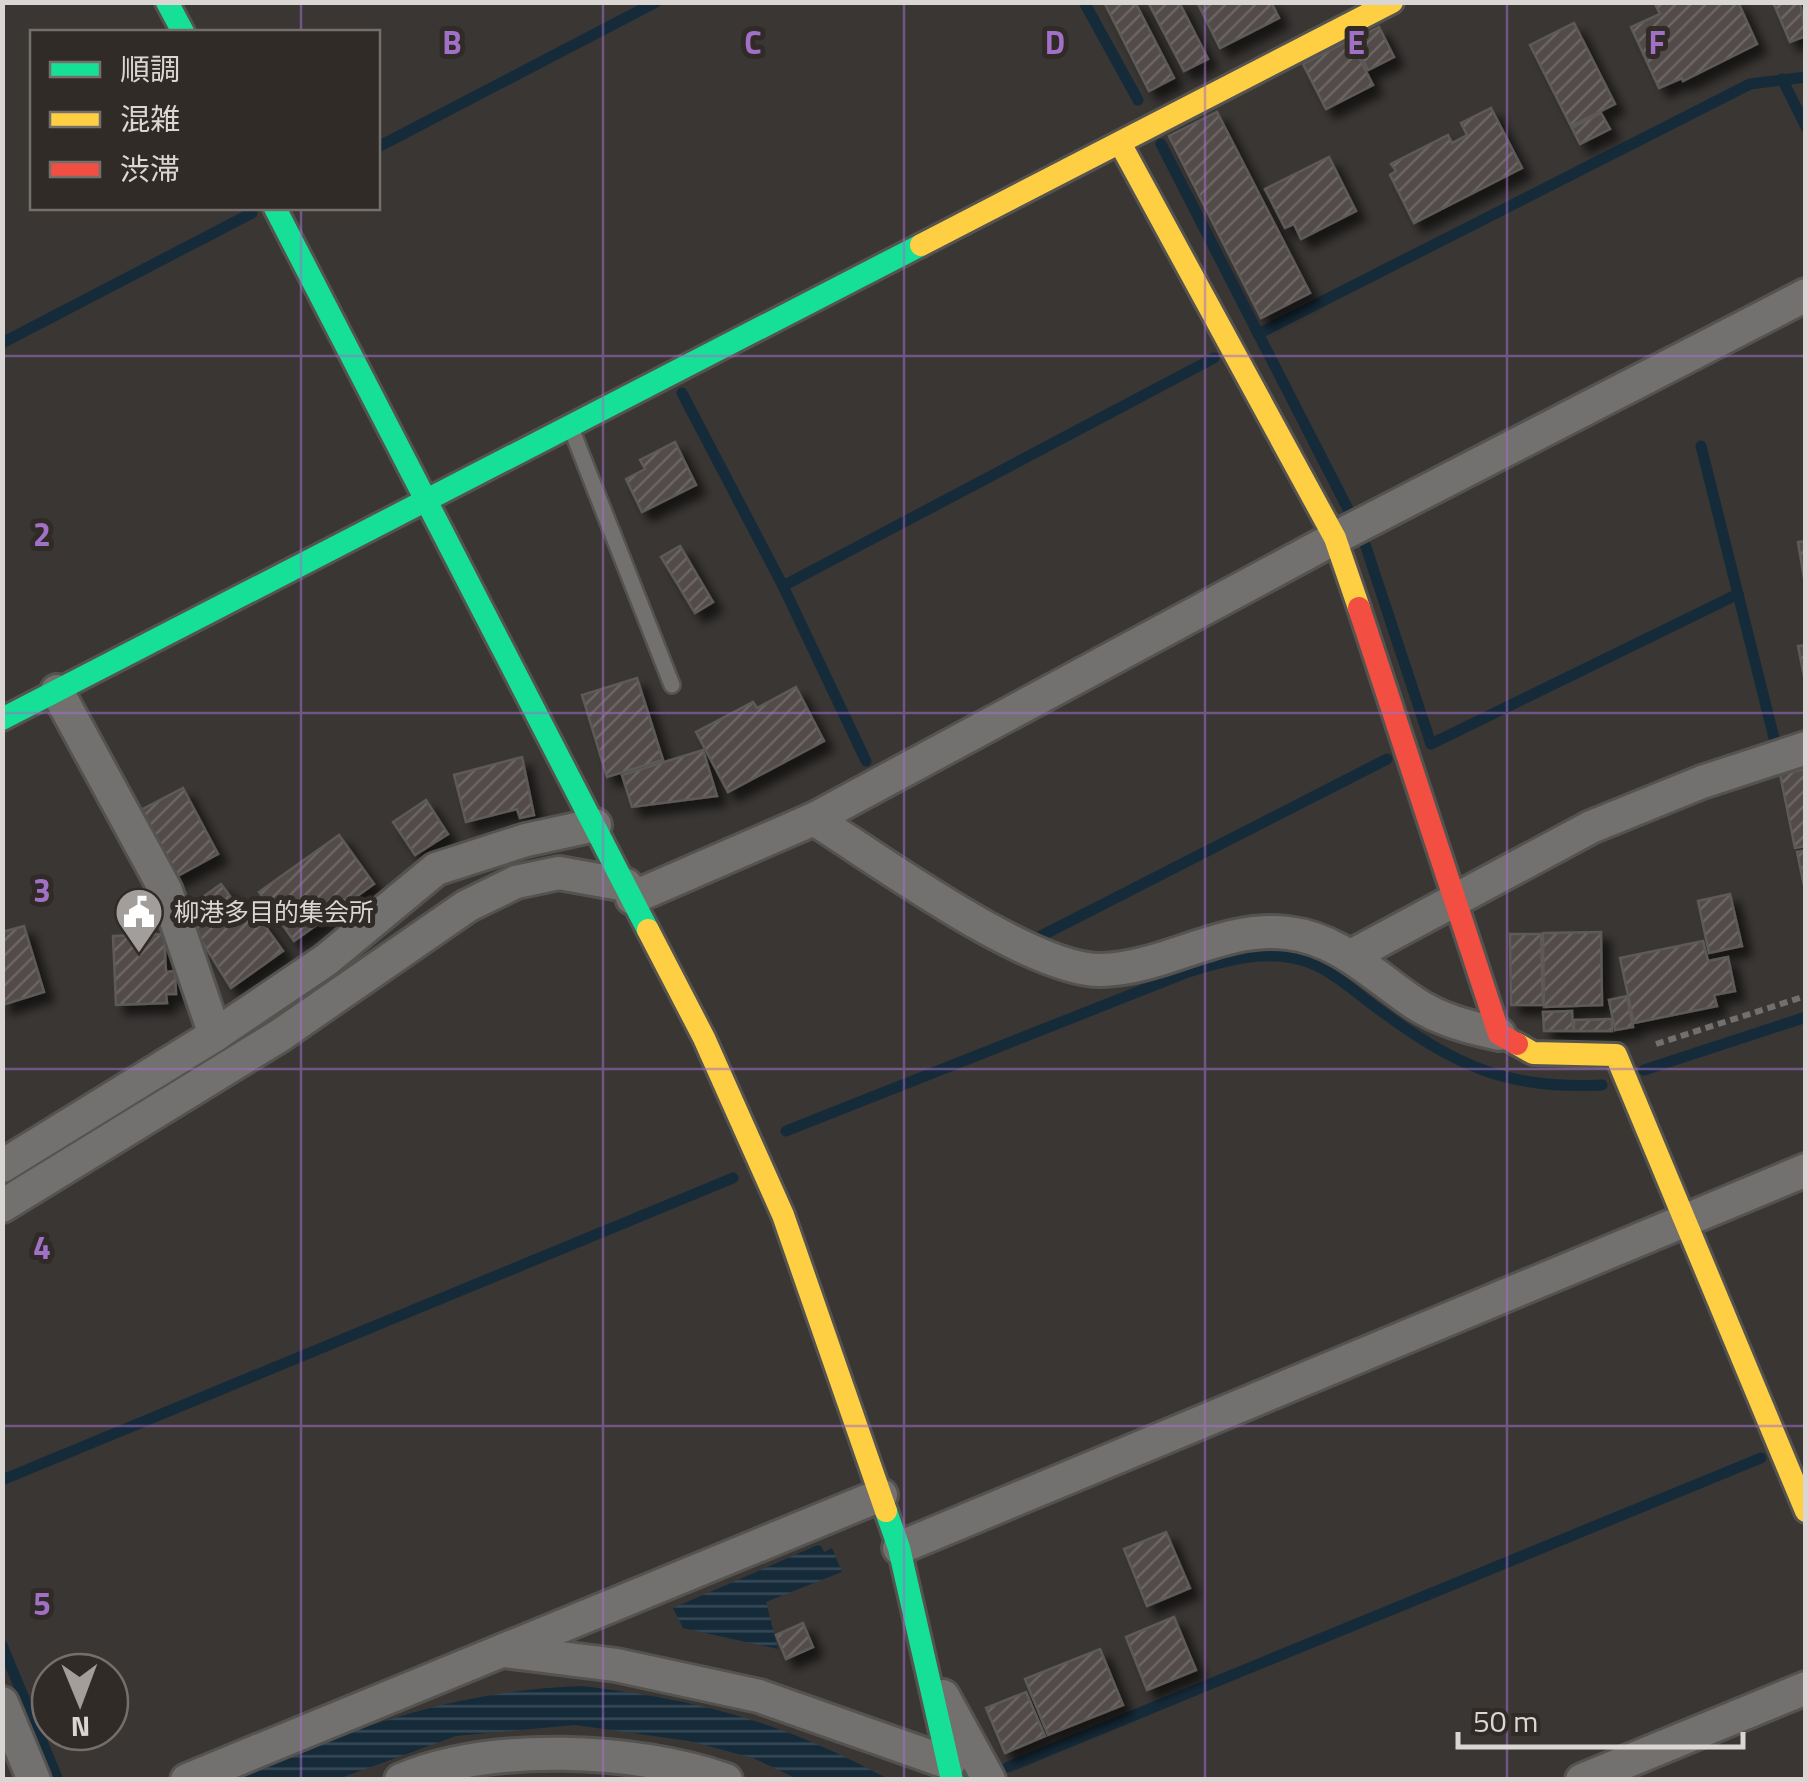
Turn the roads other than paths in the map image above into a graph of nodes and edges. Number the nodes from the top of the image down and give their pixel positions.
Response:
1 (168, 2) edge
2 (1392, 2) edge
3 (182, 30) edge
4 (1122, 145) junction
5 (275, 210) edge
6 (1806, 295) edge
7 (570, 427) junction
8 (428, 500) junction
9 (1334, 538) junction
10 (672, 685) dead end
11 (57, 692) junction
12 (2, 720) edge
13 (1806, 748) edge
14 (814, 820) junction
15 (595, 825) junction
16 (629, 892) junction
17 (1457, 897) junction
18 (1351, 956) junction
19 (1498, 1034) junction
20 (215, 1035) junction
21 (2, 1166) edge
22 (1806, 1170) edge
23 (2, 1206) edge
24 (1685, 1221) junction
25 (881, 1496) junction
26 (1806, 1511) edge
27 (899, 1548) junction
28 (502, 1651) junction
29 (932, 1678) junction
30 (1806, 1688) edge
31 (2, 1703) edge
32 (950, 1771) edge
33 (34, 1780) edge
34 (188, 1780) edge
35 (401, 1780) edge
36 (726, 1780) edge
37 (989, 1780) edge
38 (1582, 1780) edge

1 - 3 street
2 - 4 street
4 - 7 street
4 - 9 street
5 - 8 street
6 - 9 street
7 - 8 street
7 - 10 lane
8 - 11 street
8 - 15 street
9 - 14 street
9 - 17 street
11 - 12 street
11 - 20 street
13 - 17 street
14 - 16 street
14 - 18 street
15 - 16 street
15 - 20 street
16 - 23 street
16 - 25 street
17 - 18 street
17 - 19 street
18 - 19 street
19 - 24 street
20 - 21 street
22 - 24 street
24 - 26 street
24 - 27 street
25 - 27 street
25 - 28 street
27 - 29 street
28 - 32 street
28 - 34 street
29 - 32 street
29 - 37 street
30 - 38 street
31 - 33 street
35 - 36 street

